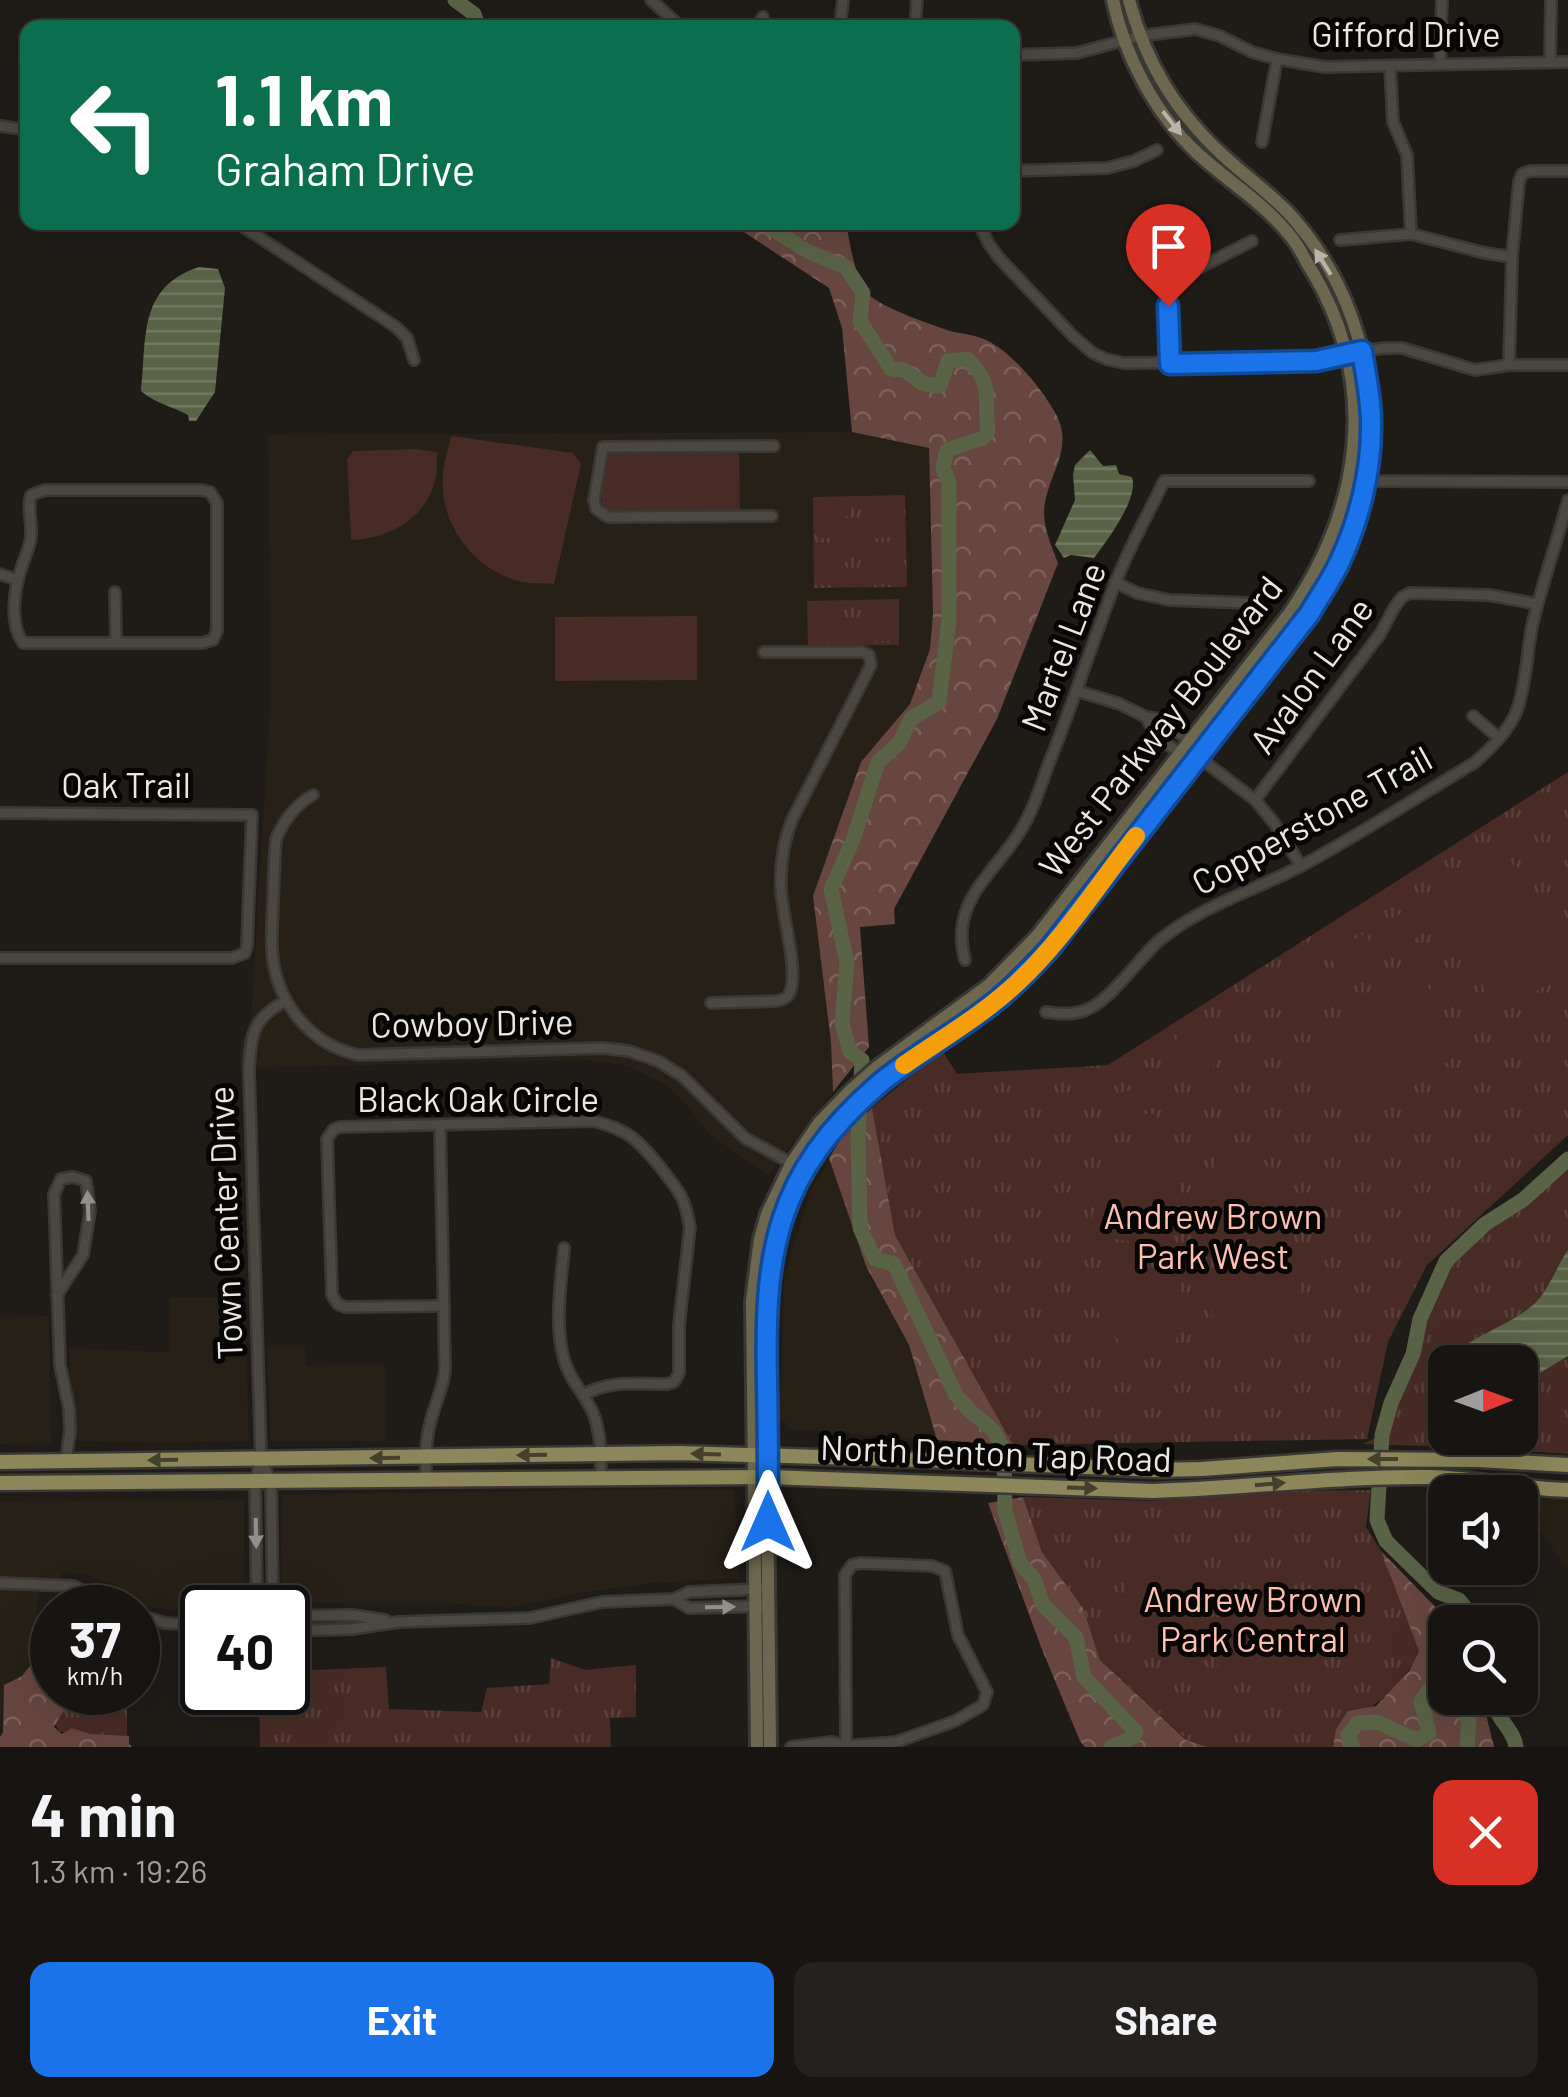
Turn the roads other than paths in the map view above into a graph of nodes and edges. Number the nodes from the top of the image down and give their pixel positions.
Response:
1 (652, 0) edge
2 (1113, 0) edge
3 (1129, 0) edge
4 (1442, 0) edge
5 (1550, 0) edge
6 (673, 20) edge
7 (1140, 36) junction
8 (1125, 39) junction
9 (1020, 55) edge
10 (1277, 60) junction
11 (1550, 62) junction
12 (1568, 62) edge
13 (1440, 63) junction
14 (1390, 66) junction
15 (1262, 142) dead end
16 (1157, 150) dead end
17 (1020, 170) edge
18 (1568, 171) edge
19 (248, 230) edge
20 (982, 230) edge
21 (1411, 234) junction
22 (1340, 240) dead end
23 (1252, 242) dead end
24 (1512, 256) junction
25 (1362, 351) junction
26 (1346, 353) junction
27 (414, 360) dead end
28 (1170, 364) junction
29 (1509, 365) junction
30 (1568, 365) edge
31 (774, 446) dead end
32 (1349, 478) junction
33 (1309, 481) dead end
34 (1366, 482) junction
35 (1568, 482) edge
36 (1568, 500) edge
37 (772, 516) dead end
38 (0, 574) edge
39 (17, 580) junction
40 (1115, 582) junction
41 (116, 592) dead end
42 (1250, 603) dead end
43 (1538, 604) junction
44 (116, 642) junction
45 (764, 652) dead end
46 (1077, 692) junction
47 (1473, 716) dead end
48 (1146, 717) junction
49 (1500, 738) junction
50 (1190, 741) junction
51 (1180, 753) junction
52 (1198, 756) junction
53 (312, 795) dead end
54 (1255, 800) junction
55 (0, 812) edge
56 (1300, 866) junction
57 (0, 958) edge
58 (965, 960) dead end
59 (286, 1001) junction
60 (711, 1003) dead end
61 (1046, 1012) dead end
62 (440, 1125) junction
63 (798, 1167) junction
64 (564, 1248) dead end
65 (57, 1296) junction
66 (444, 1306) junction
67 (583, 1396) junction
68 (601, 1454) junction
69 (761, 1455) junction
70 (426, 1457) junction
71 (261, 1459) junction
72 (925, 1460) junction
73 (61, 1461) junction
74 (0, 1465) edge
75 (1568, 1465) edge
76 (1202, 1469) junction
77 (761, 1477) junction
78 (601, 1478) junction
79 (426, 1480) junction
80 (921, 1481) junction
81 (255, 1482) junction
82 (272, 1482) junction
83 (0, 1484) edge
84 (1203, 1490) junction
85 (1568, 1490) edge
86 (0, 1583) edge
87 (49, 1585) edge
88 (257, 1585) edge
89 (273, 1585) edge
90 (762, 1589) junction
91 (674, 1599) junction
92 (762, 1606) junction
93 (310, 1615) edge
94 (398, 1622) junction
95 (310, 1630) edge
96 (757, 1747) edge
97 (770, 1747) edge
98 (791, 1747) edge
99 (846, 1747) edge

1 - 6 street
2 - 8 street, West Parkway Boulevard
3 - 7 street, West Parkway Boulevard
4 - 13 street
5 - 11 street
7 - 8 street, Gifford Drive
7 - 10 street, Gifford Drive
25 -> 7 street, West Parkway Boulevard
8 - 9 street, Gifford Drive
8 -> 26 street, West Parkway Boulevard
10 - 14 street, Gifford Drive
10 - 15 street
11 - 12 street, Gifford Drive
11 - 13 street, Gifford Drive
13 - 14 street, Gifford Drive
14 - 21 street
16 - 17 street
18 - 24 street
19 - 27 street
20 - 28 street
21 - 22 street
21 - 24 street
23 - 28 street
24 - 29 street
25 - 26 street
25 - 29 street
25 - 34 street, West Parkway Boulevard
26 - 28 street
26 - 32 street, West Parkway Boulevard
29 - 30 street
31 - 37 street
32 - 34 street
32 - 50 street, West Parkway Boulevard
33 - 40 street, Martel Lane
34 - 35 street
34 - 52 street, West Parkway Boulevard
36 - 43 street, Copperstone Trail
38 - 39 street
39 - 44 street
39 - 44 street
40 - 42 street
40 - 46 street, Martel Lane
41 - 44 street
43 - 49 street, Copperstone Trail
43 - 54 street, Avalon Lane
45 - 60 street
46 - 48 street
46 - 58 street, Martel Lane
47 - 49 street
48 - 50 street
48 - 51 street
49 - 56 street, Copperstone Trail
50 - 51 street, West Parkway Boulevard
50 - 52 street
51 - 52 street
51 - 63 street, West Parkway Boulevard
52 - 54 street
52 - 63 street, West Parkway Boulevard
53 - 59 street, Cowboy Drive
54 - 56 street
55 - 57 street, Oak Trail
56 - 61 street, Copperstone Trail
59 - 63 street, Cowboy Drive
59 - 71 street, Town Center Drive
62 - 66 street
62 - 66 street, Black Oak Circle
62 - 67 street, Black Oak Circle
63 - 69 street, West Parkway Boulevard
64 - 67 street
65 -> 65 street
65 - 73 street
66 - 70 street
67 - 68 street
69 -> 68 main road, North Denton Tap Road
68 -> 70 main road, North Denton Tap Road
68 - 78 street
69 - 72 main road, North Denton Tap Road
69 - 77 street, West Parkway Boulevard
70 -> 71 main road, North Denton Tap Road
70 - 79 street
71 -> 73 main road, North Denton Tap Road
71 - 81 street, Town Center Drive
71 - 82 street, Town Center Drive
72 - 76 main road, North Denton Tap Road
72 - 80 main road
73 - 74 main road, North Denton Tap Road
75 -> 76 main road, North Denton Tap Road
76 - 84 main road
77 - 78 main road, North Denton Tap Road
77 - 80 main road, North Denton Tap Road
77 - 90 street, West Parkway Boulevard
78 - 79 main road, North Denton Tap Road
79 - 82 main road, North Denton Tap Road
80 -> 84 main road, North Denton Tap Road
81 - 82 main road, North Denton Tap Road
81 - 83 main road, North Denton Tap Road
81 -> 88 street, Town Center Drive
82 - 89 street, Town Center Drive
84 -> 85 main road, North Denton Tap Road
86 - 87 street
90 - 91 street
90 - 92 street, West Parkway Boulevard
91 -> 92 street
91 - 94 street
92 - 96 street
92 - 97 street
93 - 94 street
94 - 95 street
98 - 99 street
99 - 99 street

